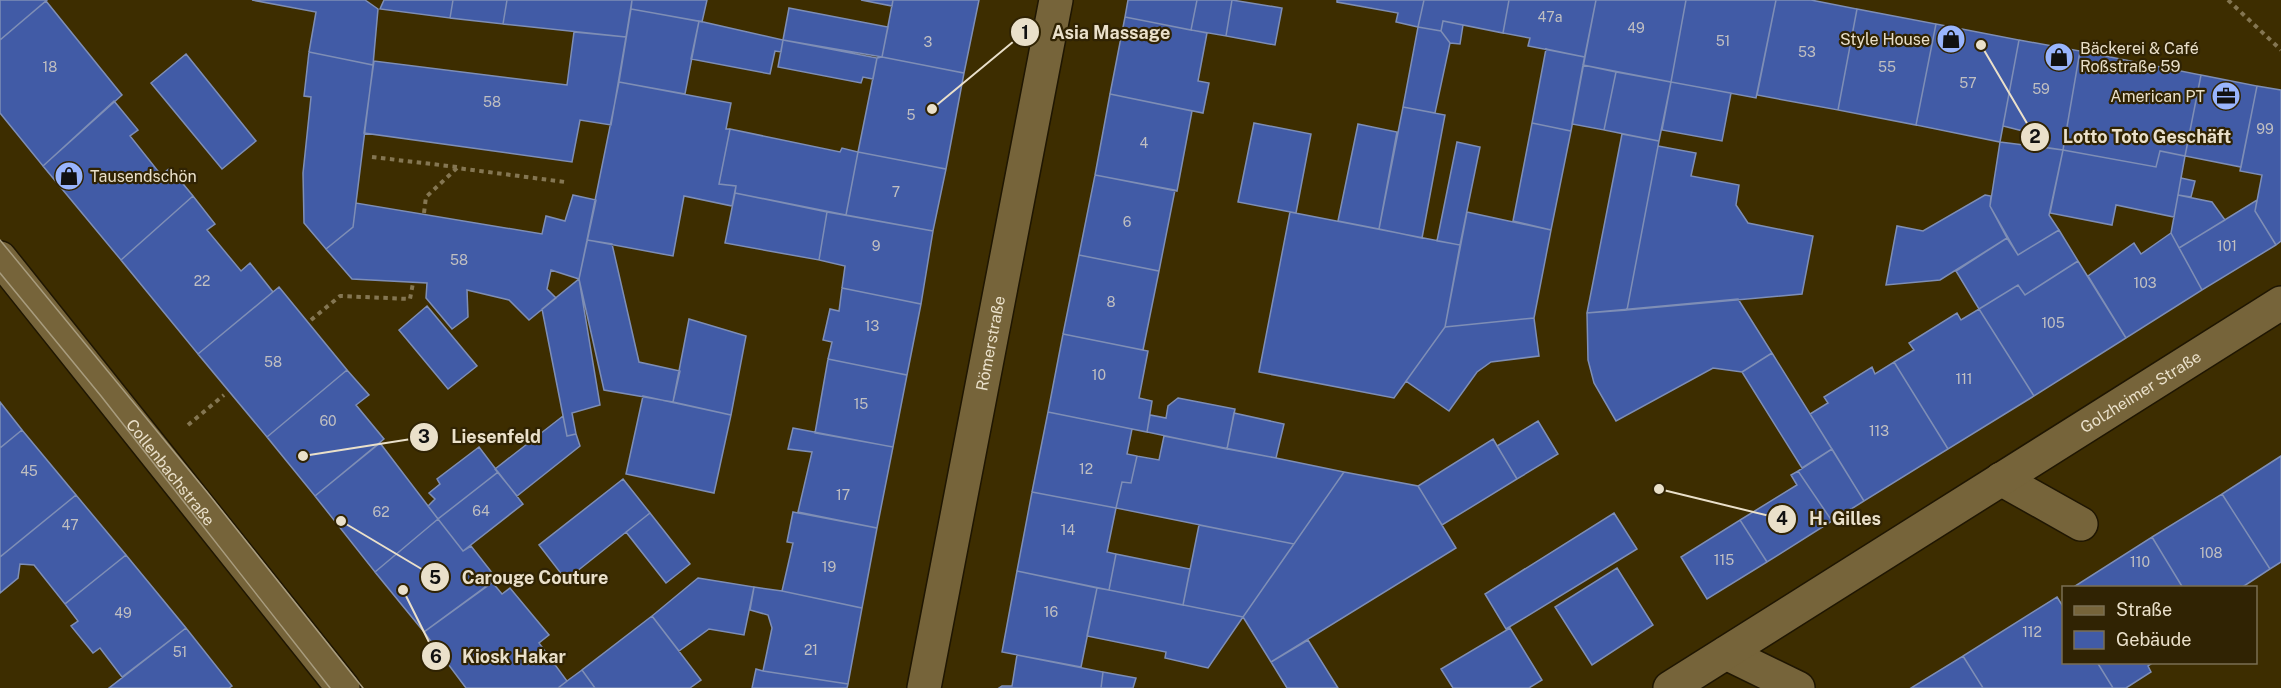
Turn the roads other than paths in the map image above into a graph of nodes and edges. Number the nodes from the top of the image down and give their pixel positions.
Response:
1 (1056, 0) edge
2 (0, 258) edge
3 (2281, 303) edge
4 (2001, 479) junction
5 (2081, 524) dead end
6 (1726, 653) junction
7 (343, 688) edge
8 (924, 688) edge
9 (1670, 688) edge
10 (1798, 688) edge

1 - 8 street, Römerstraße
2 - 7 street, Collenbachstraße
3 - 4 street, Golzheimer Straße
4 - 5 street
4 - 6 street, Golzheimer Straße
6 - 9 street, Golzheimer Straße
6 - 10 street

